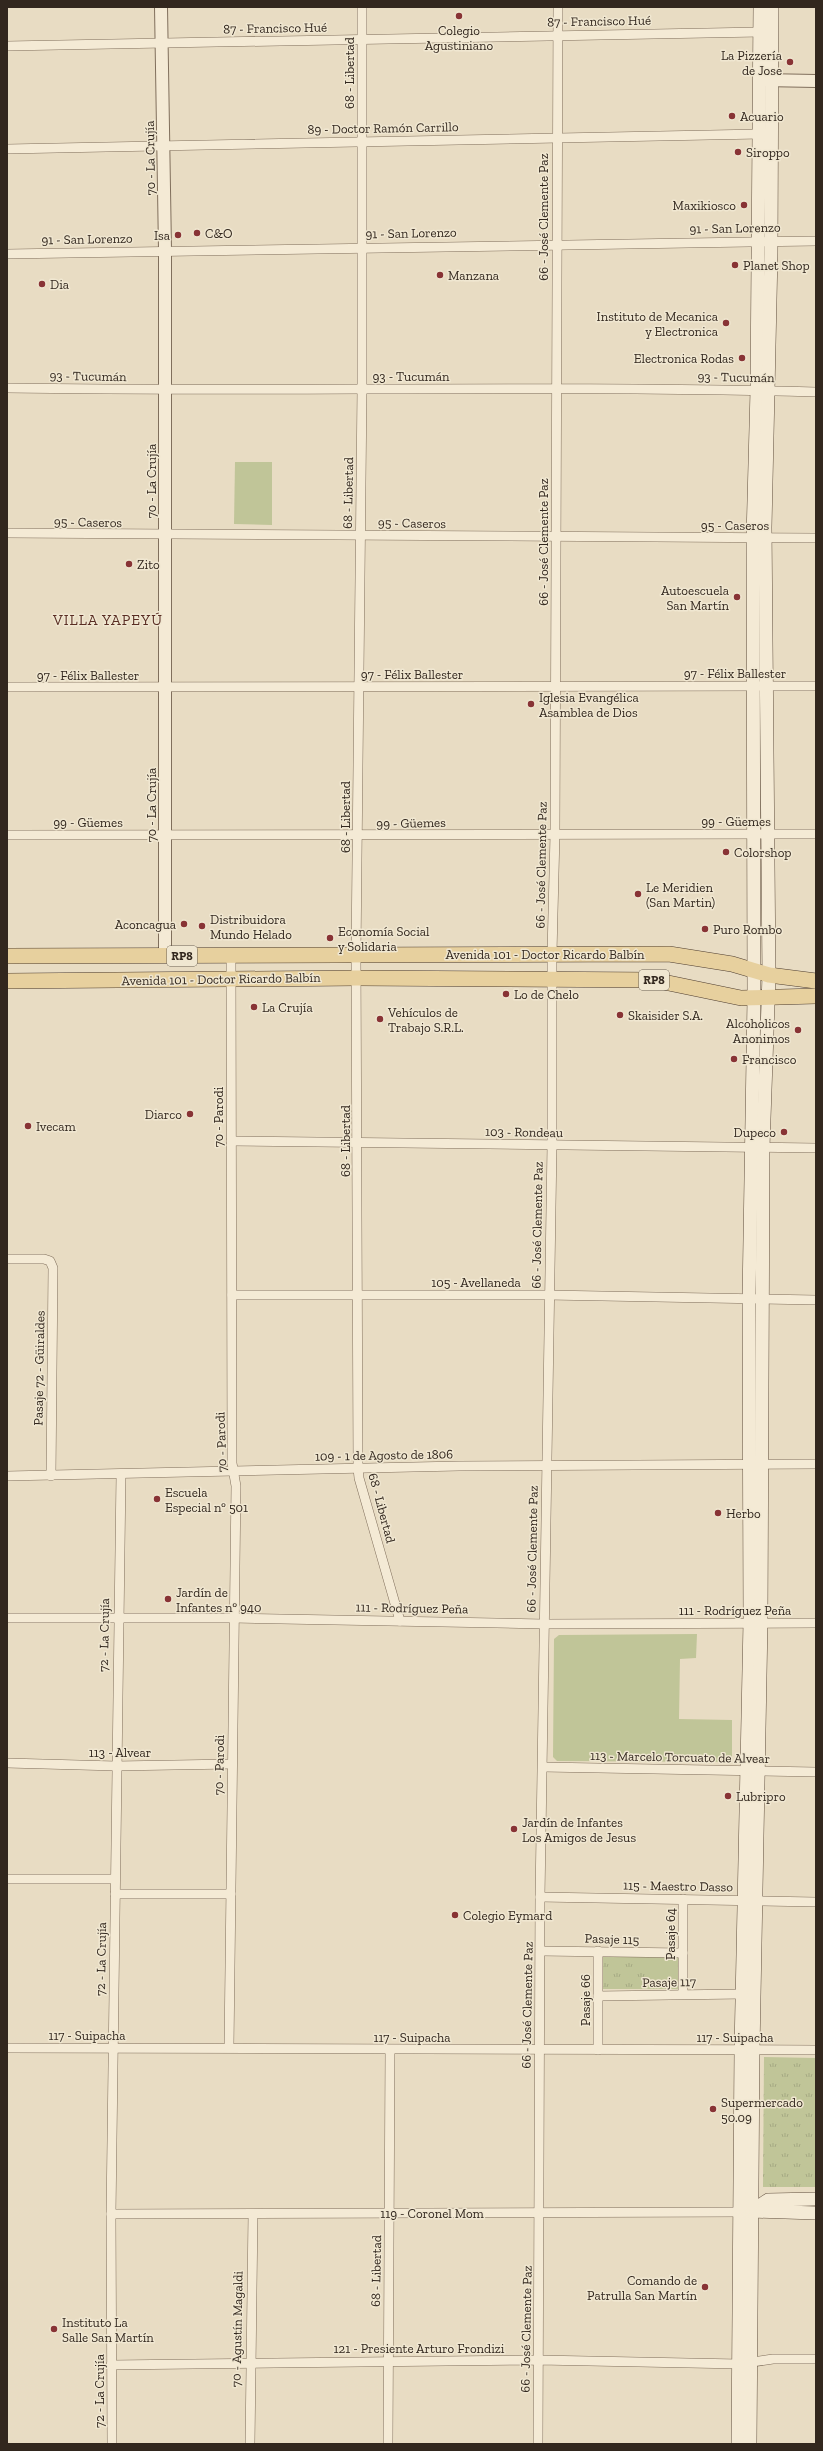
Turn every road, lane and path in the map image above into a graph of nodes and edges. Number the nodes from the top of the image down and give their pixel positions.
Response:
1 (161, 7) edge
2 (362, 7) edge
3 (558, 7) edge
4 (760, 7) edge
5 (772, 7) edge
6 (760, 32) junction
7 (558, 35) junction
8 (362, 40) junction
9 (162, 43) junction
10 (7, 46) edge
11 (766, 80) junction
12 (816, 81) edge
13 (760, 134) junction
14 (557, 139) junction
15 (362, 142) junction
16 (164, 146) junction
17 (7, 149) edge
18 (816, 240) edge
19 (765, 241) junction
20 (555, 244) junction
21 (362, 247) junction
22 (165, 250) junction
23 (7, 254) edge
24 (7, 388) edge
25 (557, 388) junction
26 (362, 389) junction
27 (165, 390) junction
28 (763, 390) junction
29 (816, 392) edge
30 (7, 533) edge
31 (360, 535) junction
32 (165, 536) junction
33 (555, 538) junction
34 (759, 538) junction
35 (816, 538) edge
36 (761, 686) junction
37 (816, 686) edge
38 (358, 687) junction
39 (556, 687) junction
40 (7, 688) edge
41 (165, 688) junction
42 (555, 834) junction
43 (760, 834) junction
44 (816, 834) edge
45 (7, 835) edge
46 (165, 836) junction
47 (358, 836) junction
48 (552, 953) junction
49 (356, 954) junction
50 (231, 955) junction
51 (7, 956) edge
52 (165, 956) junction
53 (753, 970) junction
54 (769, 975) junction
55 (357, 978) junction
56 (552, 979) junction
57 (232, 980) junction
58 (7, 981) edge
59 (816, 981) edge
60 (816, 996) edge
61 (761, 998) junction
62 (231, 1141) junction
63 (358, 1142) junction
64 (552, 1145) junction
65 (757, 1147) junction
66 (816, 1148) edge
67 (7, 1259) edge
68 (232, 1295) junction
69 (548, 1295) junction
70 (356, 1296) junction
71 (756, 1299) junction
72 (816, 1300) edge
73 (816, 1464) edge
74 (547, 1465) junction
75 (755, 1465) junction
76 (358, 1468) junction
77 (234, 1473) junction
78 (121, 1475) junction
79 (7, 1476) edge
80 (51, 1476) junction
81 (7, 1618) edge
82 (234, 1618) junction
83 (117, 1619) junction
84 (400, 1621) junction
85 (756, 1622) junction
86 (816, 1623) edge
87 (544, 1624) junction
88 (7, 1763) edge
89 (232, 1764) junction
90 (116, 1766) junction
91 (543, 1767) junction
92 (752, 1770) junction
93 (816, 1772) edge
94 (7, 1879) edge
95 (114, 1880) junction
96 (115, 1894) junction
97 (231, 1894) junction
98 (540, 1897) junction
99 (683, 1899) junction
100 (749, 1901) junction
101 (816, 1902) edge
102 (541, 1951) junction
103 (598, 1951) junction
104 (683, 1953) junction
105 (683, 1994) junction
106 (742, 1994) junction
107 (598, 1996) junction
108 (229, 2047) junction
109 (7, 2048) edge
110 (113, 2048) junction
111 (390, 2050) junction
112 (539, 2050) junction
113 (598, 2050) junction
114 (747, 2050) junction
115 (816, 2050) edge
116 (816, 2198) edge
117 (746, 2212) junction
118 (391, 2213) junction
119 (816, 2213) edge
120 (111, 2214) junction
121 (253, 2214) junction
122 (540, 2214) junction
123 (816, 2359) edge
124 (539, 2360) junction
125 (388, 2361) junction
126 (249, 2362) junction
127 (745, 2364) junction
128 (111, 2365) junction
129 (112, 2444) edge
130 (250, 2444) edge
131 (388, 2444) edge
132 (538, 2444) edge
133 (738, 2444) edge
134 (750, 2444) edge

1 - 9 street, 70 - La Crujía
2 - 8 street, 68 - Libertad
3 - 7 street, 66 - José Clemente Paz
4 - 6 main road
5 - 11 main road
6 - 7 street, 87 - Francisco Hué
6 - 11 main road
7 - 8 street, 87 - Francisco Hué
7 - 14 street, 66 - José Clemente Paz
8 - 9 street, 87 - Francisco Hué
8 - 15 street, 68 - Libertad
9 - 10 street, 87 - Francisco Hué
9 - 16 street, 70 - La Crujía
11 - 12 street
11 - 13 main road
11 - 19 main road
13 - 14 street, 89 - Doctor Ramón Carrillo
13 - 19 main road
14 - 15 street, 89 - Doctor Ramón Carrillo
14 - 20 street, 66 - José Clemente Paz
15 - 16 street, 89 - Doctor Ramón Carrillo
15 - 21 street, 68 - Libertad
16 - 17 street, 89 - Doctor Ramón Carrillo
16 - 22 street, 70 - La Crujía
18 - 19 street, 91 - San Lorenzo
19 - 20 street, 91 - San Lorenzo
19 - 28 main road
20 - 21 street, 91 - San Lorenzo
20 - 25 street, 66 - José Clemente Paz
21 - 22 street, 91 - San Lorenzo
21 - 26 street, 68 - Libertad
22 - 23 street, 91 - San Lorenzo
22 - 27 street, 70 - La Crujía
24 - 27 street, 93 - Tucumán
25 - 26 street, 93 - Tucumán
25 - 28 street, 93 - Tucumán
25 - 33 street, 66 - José Clemente Paz
26 - 27 street, 93 - Tucumán
26 - 31 street, 68 - Libertad
27 - 32 street, 70 - La Crujía
28 - 29 street, 93 - Tucumán
28 - 34 main road
30 - 32 street, 95 - Caseros
31 - 32 street, 95 - Caseros
31 - 33 street, 95 - Caseros
31 - 38 street, 68 - Libertad
32 - 41 street, 70 - La Crujía
33 - 34 street, 95 - Caseros
33 - 39 street, 66 - José Clemente Paz
34 - 35 street, 95 - Caseros
34 - 36 main road
36 - 37 street, 97 - Félix Ballester
36 - 39 street, 97 - Félix Ballester
36 - 43 main road
38 - 39 street, 97 - Félix Ballester
38 - 41 street, 97 - Félix Ballester
38 - 47 street, 68 - Libertad
39 - 42 street, 66 - José Clemente Paz
40 - 41 street, 97 - Félix Ballester
41 - 46 street, 70 - La Crujía
42 - 43 street, 99 - Güemes
42 - 47 street, 99 - Güemes
42 - 48 street, 66 - José Clemente Paz
43 - 44 street, 99 - Güemes
43 - 53 main road
43 - 54 main road
45 - 46 street, 99 - Güemes
46 - 47 street, 99 - Güemes
46 - 52 street, 70 - La Crujía
47 - 49 street, 68 - Libertad
48 - 49 main road, Avenida 101 - Doctor Ricardo Balbín / RP8
48 - 53 main road, Avenida 101 - Doctor Ricardo Balbín / RP8
48 - 56 street, 66 - José Clemente Paz
49 - 50 main road, Avenida 101 - Doctor Ricardo Balbín / RP8
49 - 55 street, 68 - Libertad
50 - 52 main road, Avenida 101 - Doctor Ricardo Balbín / RP8
50 - 57 street, 70 - Parodi
51 - 52 main road, Avenida 101 - Doctor Ricardo Balbín / RP8
53 - 54 main road, Avenida 101 - Doctor Ricardo Balbín / RP8
53 - 61 main road
54 - 59 main road, Avenida 101 - Doctor Ricardo Balbín / RP8
54 - 61 main road
55 - 56 main road, Avenida 101 - Doctor Ricardo Balbín / RP8
55 - 57 main road, Avenida 101 - Doctor Ricardo Balbín / RP8
55 - 63 street, 68 - Libertad
56 - 61 main road, Avenida 101 - Doctor Ricardo Balbín / RP8
56 - 64 street, 66 - José Clemente Paz
57 - 58 main road, Avenida 101 - Doctor Ricardo Balbín / RP8
57 - 62 street, 70 - Parodi
60 - 61 main road, Avenida 101 - Doctor Ricardo Balbín / RP8
61 - 65 main road
62 - 63 street, 103 - Rondeau
62 - 68 street, 70 - Parodi
63 - 64 street, 103 - Rondeau
63 - 70 street, 68 - Libertad
64 - 65 street, 103 - Rondeau
64 - 69 street, 66 - José Clemente Paz
65 - 66 street, 103 - Rondeau
65 - 71 main road
67 - 80 street, Pasaje 72 - Güiraldes
68 - 70 street, 105 - Avellaneda
68 - 77 street, 70 - Parodi
69 - 70 street, 105 - Avellaneda
69 - 71 street, 105 - Avellaneda
69 - 74 street, 66 - José Clemente Paz
70 - 76 street, 68 - Libertad
71 - 72 street, 105 - Avellaneda
71 - 75 main road
73 - 75 street, 109 - 1 de Agosto de 1806
74 - 75 street, 109 - 1 de Agosto de 1806
74 - 76 street, 109 - 1 de Agosto de 1806
74 - 87 street, 66 - José Clemente Paz
75 - 85 main road
76 - 77 street, 109 - 1 de Agosto de 1806
76 - 84 street, 68 - Libertad
77 - 78 street, 109 - 1 de Agosto de 1806
77 - 82 street, 70 - Parodi
78 - 80 street, 109 - 1 de Agosto de 1806
78 - 83 street, 72 - La Crujía
79 - 80 street, 109 - 1 de Agosto de 1806
81 - 83 street, 111 - Rodríguez Peña
82 - 83 street, 111 - Rodríguez Peña
82 - 84 street, 111 - Rodríguez Peña
82 - 89 street, 70 - Parodi
83 - 90 street, 72 - La Crujía
84 - 87 street, 111 - Rodríguez Peña
85 - 86 street, 111 - Rodríguez Peña
85 - 87 street, 111 - Rodríguez Peña
85 - 92 main road
87 - 91 street, 66 - José Clemente Paz
88 - 90 street, 113 - Alvear
89 - 90 street, 113 - Alvear
89 - 97 street, 70 - Parodi
90 - 95 street, 72 - La Crujía
91 - 92 street, 113 - Marcelo Torcuato de Alvear
91 - 98 street, 66 - José Clemente Paz
92 - 93 street, 113 - Marcelo Torcuato de Alvear
92 - 100 main road
94 - 95 street
95 - 96 street, 72 - La Crujía
96 - 97 street
96 - 110 street, 72 - La Crujía
97 - 108 street, 70 - Parodi
98 - 99 street, 115 - Maestro Dasso
98 - 102 street, 66 - José Clemente Paz
99 - 100 street, 115 - Maestro Dasso
99 - 104 street, Pasaje 64
100 - 101 street, 115 - Maestro Dasso
100 - 106 main road
100 - 114 main road
102 - 103 street, Pasaje 115
102 - 112 street, 66 - José Clemente Paz
103 - 104 street, Pasaje 115
103 - 107 street, Pasaje 66
104 - 105 street, Pasaje 64
105 - 106 street, Pasaje 117
105 - 107 street, Pasaje 117
106 - 114 main road
107 - 113 street, Pasaje 66
108 - 110 street, 117 - Suipacha
108 - 111 street, 117 - Suipacha
109 - 110 street, 117 - Suipacha
110 - 120 street, 72 - La Crujía
111 - 112 street, 117 - Suipacha
111 - 118 street, 68 - Libertad
112 - 113 street, 117 - Suipacha
112 - 122 street, 66 - José Clemente Paz
113 - 114 street, 117 - Suipacha
114 - 115 street, 117 - Suipacha
114 - 117 main road
116 - 117 main road
117 - 119 main road, 119 - Coronel Mom
117 - 122 street, 119 - Coronel Mom
117 - 127 main road
118 - 121 street, 119 - Coronel Mom
118 - 122 street, 119 - Coronel Mom
118 - 125 street, 68 - Libertad
120 - 121 street, 119 - Coronel Mom
120 - 128 street, 72 - La Crujía
121 - 126 street, 70 - Agustín Magaldi
122 - 124 street, 66 - José Clemente Paz
123 - 127 street, 121 - Presiente Arturo Frondizi
124 - 125 street, 121 - Presiente Arturo Frondizi
124 - 127 street, 121 - Presiente Arturo Frondizi
124 - 132 street, 66 - José Clemente Paz
125 - 126 street, 121 - Presiente Arturo Frondizi
125 - 131 street, 68 - Libertad
126 - 128 street, 121 - Presiente Arturo Frondizi
126 - 130 street, 70 - Agustín Magaldi
127 - 133 main road
127 - 134 main road
128 - 129 street, 72 - La Crujía

